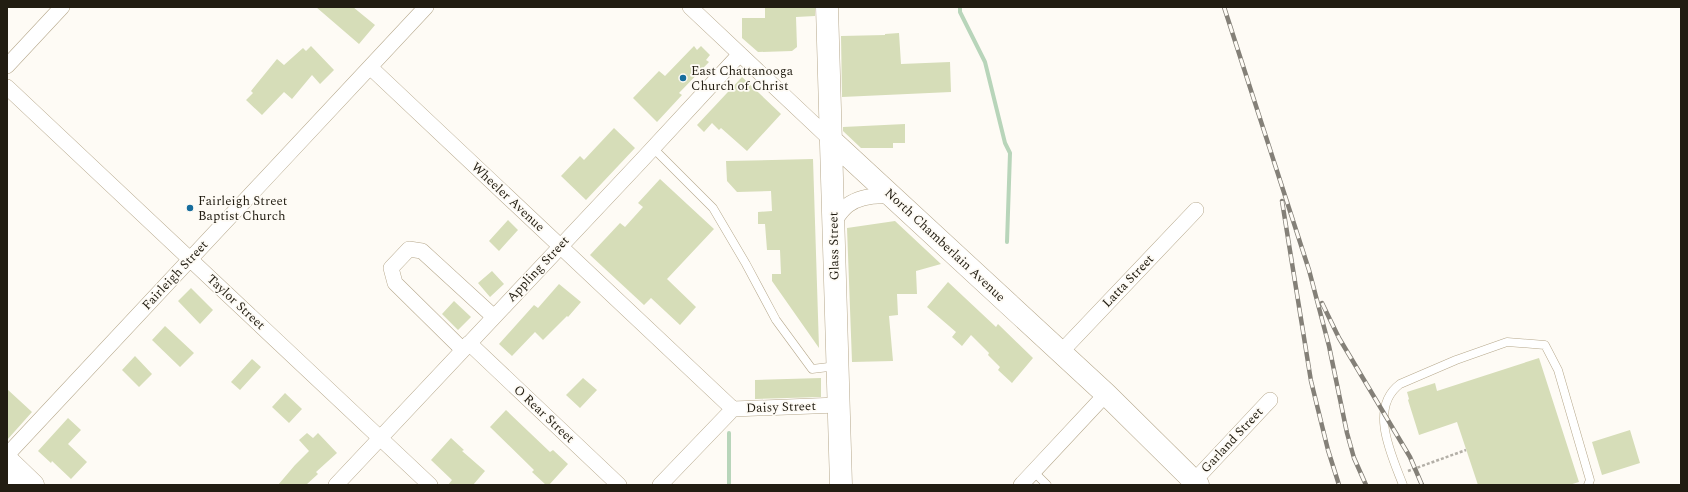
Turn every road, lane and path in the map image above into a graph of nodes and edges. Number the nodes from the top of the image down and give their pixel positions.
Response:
1 (62, 7) edge
2 (426, 7) edge
3 (690, 7) edge
4 (827, 7) edge
5 (740, 54) junction
6 (7, 66) edge
7 (370, 67) junction
8 (7, 87) edge
9 (831, 140) junction
10 (653, 148) junction
11 (891, 196) junction
12 (1196, 210) dead end
13 (833, 222) junction
14 (560, 246) junction
15 (190, 259) junction
16 (494, 317) junction
17 (466, 346) junction
18 (1061, 352) junction
19 (837, 366) junction
20 (1106, 394) junction
21 (1270, 400) dead end
22 (838, 405) junction
23 (733, 409) junction
24 (380, 438) junction
25 (1466, 450) dead end
26 (7, 455) edge
27 (1420, 466) dead end
28 (1034, 472) junction
29 (1196, 483) edge
30 (336, 485) edge
31 (430, 485) edge
32 (619, 485) edge
33 (660, 485) edge
34 (841, 485) edge
35 (1021, 485) edge
36 (1047, 485) edge
37 (1403, 485) edge
38 (1588, 485) edge

1 - 6 street
2 - 7 street, Fairleigh Street
3 - 5 street, North Chamberlain Avenue
4 - 9 street, Glass Street
5 - 9 street, North Chamberlain Avenue
5 - 10 street, Appling Street
7 - 14 street, Wheeler Avenue
7 - 15 street, Fairleigh Street
8 - 15 street, Taylor Street
9 - 11 street, North Chamberlain Avenue
9 - 13 street, Glass Street
10 - 14 street, Appling Street
10 - 19 lane
11 - 13 street
11 - 18 street, North Chamberlain Avenue
12 - 18 street, Latta Street
13 - 19 street, Glass Street
14 - 16 street, Appling Street
14 - 23 street, Wheeler Avenue
15 - 24 street, Taylor Street
15 - 26 street, Fairleigh Street
16 - 17 street, Appling Street
16 - 17 street, O Rear Street
17 - 24 street, Appling Street
17 - 32 street, O Rear Street
18 - 20 street, North Chamberlain Avenue
19 - 22 street, Glass Street
20 - 28 street
20 - 29 street, North Chamberlain Avenue
21 - 29 street, Garland Street
22 - 23 street, Daisy Street
22 - 34 street, Glass Street
23 - 33 street, Daisy Street
24 - 30 street, Appling Street
24 - 31 street, Taylor Street
25 - 27 path
28 - 35 street
28 - 36 lane
37 - 38 lane

